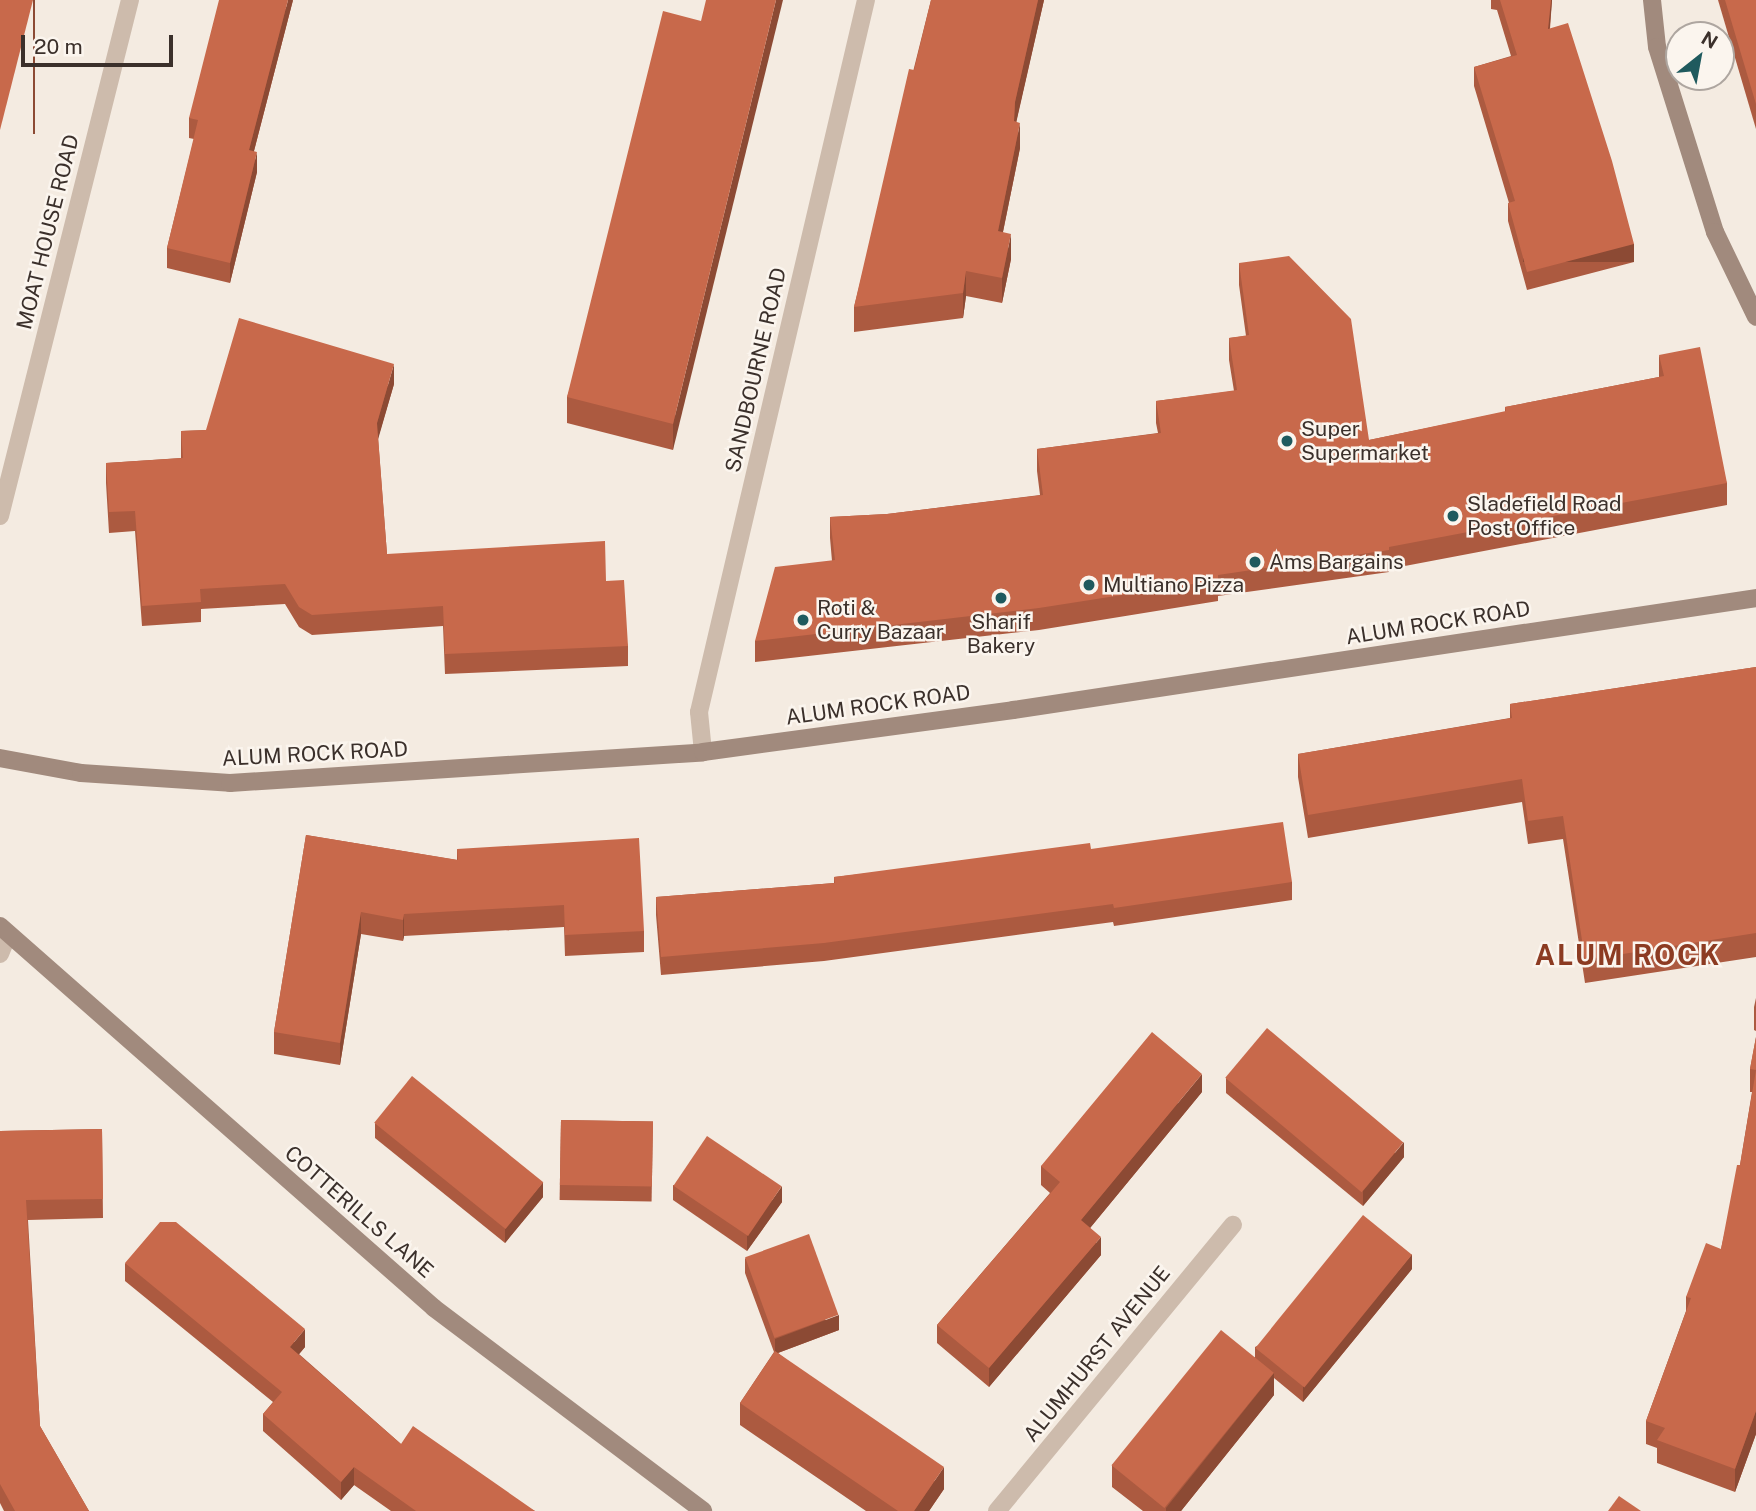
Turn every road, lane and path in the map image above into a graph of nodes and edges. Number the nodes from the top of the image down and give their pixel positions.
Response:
1 (130, 0) edge
2 (866, 0) edge
3 (1652, 0) edge
4 (1756, 317) edge
5 (0, 516) edge
6 (1756, 598) edge
7 (703, 752) junction
8 (0, 758) edge
9 (4, 930) edge
10 (0, 954) edge
11 (1233, 1225) dead end
12 (704, 1511) edge
13 (997, 1511) edge

1 - 5 street, MOAT HOUSE ROAD
2 - 7 street, SANDBOURNE ROAD
3 - 4 street
6 - 7 street, ALUM ROCK ROAD
7 - 8 street, ALUM ROCK ROAD
9 - 10 street
9 - 12 street, COTTERILLS LANE
11 - 13 street, ALUMHURST AVENUE

